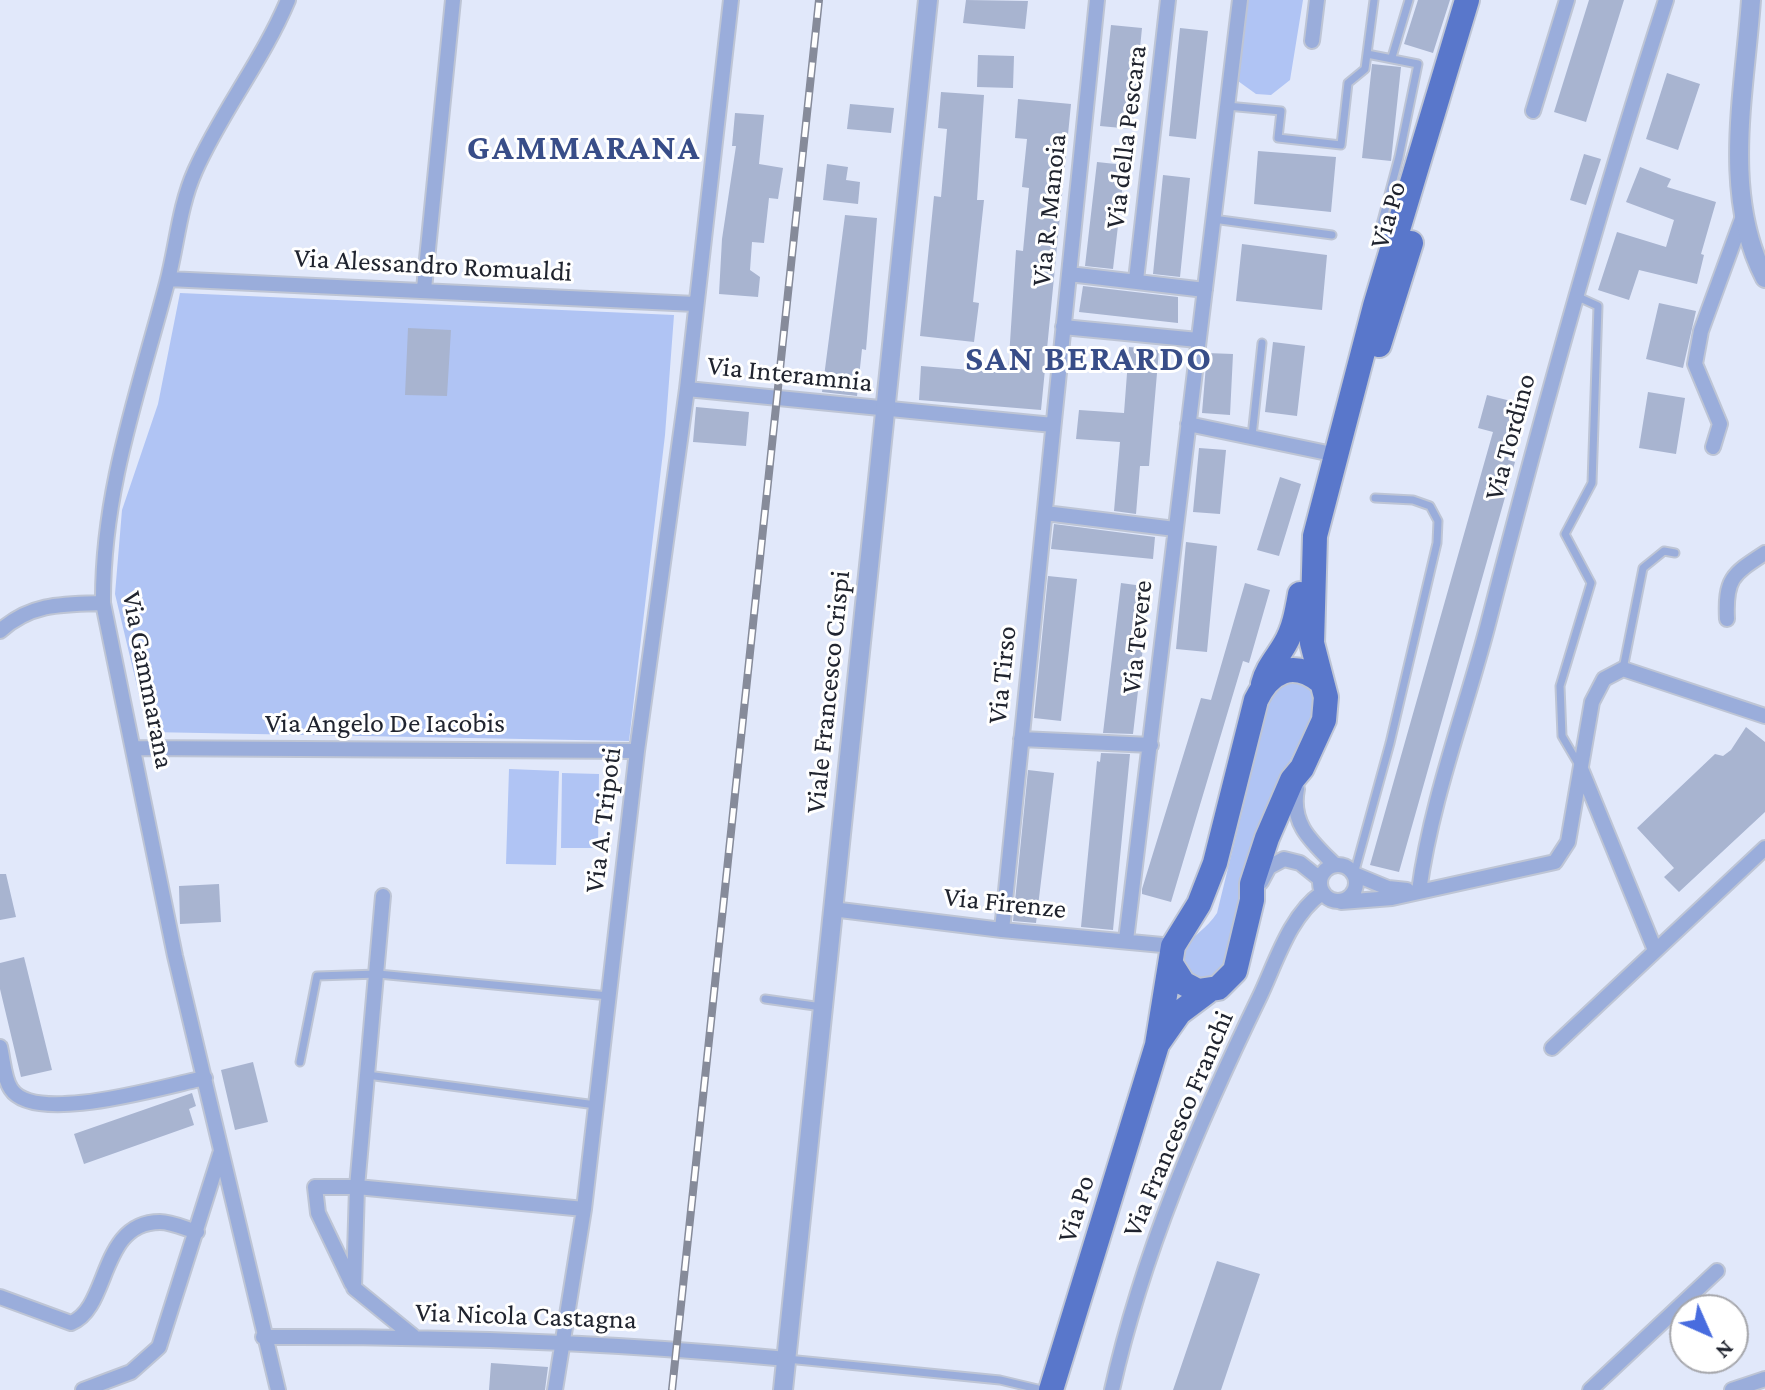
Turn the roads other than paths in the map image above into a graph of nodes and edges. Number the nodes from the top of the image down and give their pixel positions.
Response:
1 (288, 0) edge
2 (453, 0) edge
3 (731, 0) edge
4 (928, 0) edge
5 (1097, 0) edge
6 (1168, 0) edge
7 (1240, 0) edge
8 (1317, 0) edge
9 (1374, 0) edge
10 (1409, 0) edge
11 (1467, 0) edge
12 (1483, 0) edge
13 (1567, 0) edge
14 (1666, 0) edge
15 (1751, 0) edge
16 (1312, 41) dead end
17 (1367, 54) junction
18 (1392, 57) junction
19 (1227, 106) junction
20 (1533, 111) dead end
21 (1213, 219) junction
22 (1742, 219) junction
23 (1332, 235) dead end
24 (1377, 240) dead end
25 (1069, 274) junction
26 (1765, 278) edge
27 (168, 279) junction
28 (1136, 280) junction
29 (424, 289) junction
30 (1205, 290) junction
31 (1576, 296) junction
32 (695, 304) junction
33 (1063, 327) junction
34 (1198, 340) junction
35 (1262, 343) dead end
36 (687, 389) junction
37 (887, 410) junction
38 (1188, 424) junction
39 (1053, 425) junction
40 (1252, 436) junction
41 (1713, 447) dead end
42 (1339, 450) junction
43 (1375, 498) dead end
44 (1045, 513) junction
45 (1175, 529) junction
46 (1675, 553) dead end
47 (1765, 553) edge
48 (1311, 564) junction
49 (103, 603) junction
50 (1727, 619) dead end
51 (0, 631) edge
52 (1623, 669) junction
53 (1320, 681) junction
54 (1263, 687) junction
55 (1765, 716) edge
56 (1021, 739) junction
57 (1151, 745) junction
58 (133, 748) junction
59 (637, 751) junction
60 (1580, 767) junction
61 (1302, 768) junction
62 (1765, 848) edge
63 (1335, 865) junction
64 (1354, 874) junction
65 (1321, 886) junction
66 (1419, 891) junction
67 (383, 896) dead end
68 (1252, 900) junction
69 (1341, 902) junction
70 (832, 909) junction
71 (1002, 930) junction
72 (1126, 940) junction
73 (1655, 950) junction
74 (1172, 955) junction
75 (378, 974) junction
76 (1207, 992) junction
77 (609, 996) junction
78 (765, 999) dead end
79 (823, 1007) junction
80 (1157, 1045) junction
81 (0, 1047) edge
82 (1552, 1048) dead end
83 (300, 1062) dead end
84 (367, 1075) junction
85 (205, 1078) junction
86 (596, 1105) junction
87 (221, 1150) junction
88 (357, 1187) junction
89 (584, 1209) junction
90 (197, 1232) junction
91 (1717, 1271) dead end
92 (354, 1288) junction
93 (0, 1297) edge
94 (414, 1336) junction
95 (263, 1337) junction
96 (561, 1342) junction
97 (787, 1359) junction
98 (1765, 1379) edge
99 (83, 1390) edge
100 (278, 1390) edge
101 (555, 1390) edge
102 (783, 1390) edge
103 (1042, 1390) edge
104 (1051, 1390) edge
105 (1112, 1390) edge
106 (1590, 1390) edge
107 (1732, 1390) edge

1 - 27 street, Via Gammarana
2 - 29 street
3 - 32 street, Via A. Tripoti
4 - 37 street, Viale Francesco Crispi
5 - 25 street, Via R. Manoia
6 - 28 street, Via della Pescara
7 - 19 street, Via Tevere
8 - 16 street
9 - 17 lane
10 - 18 lane
11 - 42 main road, Via Po
12 - 42 main road, Via Po
13 - 20 street
14 - 31 street, Via Tordino
15 - 22 street
17 - 18 lane
17 - 19 lane
18 - 24 lane
19 - 21 street, Via Tevere
21 - 23 lane
21 - 30 street, Via Tevere
22 - 26 street
22 - 41 street
25 - 28 street
25 - 33 street, Via R. Manoia
27 - 29 street, Via Alessandro Romualdi
27 - 49 street, Via Gammarana
28 - 30 street
29 - 32 street, Via Alessandro Romualdi
30 - 34 street, Via Tevere
31 - 60 lane
31 - 66 street, Via Tordino
32 - 36 street, Via A. Tripoti
33 - 34 street
33 - 39 street, Via R. Manoia
34 - 38 street, Via Tevere
35 - 40 lane
36 - 37 street, Via Interamnia
36 - 59 street, Via A. Tripoti
37 - 39 street, Via Interamnia
37 - 70 street, Viale Francesco Crispi
38 - 40 street
38 - 45 street, Via Tevere
39 - 44 street, Via Tirso
40 - 42 street
42 - 48 main road, Via Po
43 - 64 lane
44 - 45 street
44 - 56 street, Via Tirso
45 - 57 street, Via Tevere
46 - 52 lane
47 - 50 street
48 - 53 main road, Via Po
48 - 54 main road, Via Po
49 - 51 street
49 - 58 street, Via Gammarana
52 - 55 street
52 - 60 street
53 - 54 main road
53 - 61 main road, Via Po
54 - 74 main road, Via Po
56 - 57 street
56 - 71 street, Via Tirso
57 - 72 street, Via Tevere
58 - 59 street, Via Angelo De Iacobis
58 - 85 street, Via Gammarana
59 - 77 street, Via A. Tripoti
60 - 66 street
60 - 73 street
61 - 63 street
61 - 68 main road, Via Po
62 - 73 street
63 - 64 street
63 - 65 street
64 - 66 street
64 - 69 street
65 - 68 street
65 - 69 street
65 - 105 street, Via Francesco Franchi
66 - 69 street
67 - 75 street
68 - 76 main road, Via Po
70 - 71 street, Via Firenze
70 - 79 street, Viale Francesco Crispi
71 - 72 street, Via Firenze
72 - 74 street, Via Firenze
73 - 82 street
74 - 76 main road
74 - 80 main road, Via Po
75 - 77 lane
75 - 83 lane
75 - 84 street
76 - 80 main road, Via Po
77 - 86 street, Via A. Tripoti
78 - 79 lane
79 - 97 street, Viale Francesco Crispi
80 - 104 main road, Via Po
81 - 85 street
84 - 86 lane
84 - 88 street
85 - 87 street, Via Gammarana
86 - 89 street, Via A. Tripoti
87 - 90 street
87 - 95 street, Via Gammarana
88 - 89 street
88 - 92 street
88 - 92 street
89 - 96 street, Via A. Tripoti
90 - 93 street
90 - 99 street
91 - 106 street
92 - 94 street
94 - 95 street, Via Nicola Castagna
94 - 96 street, Via Nicola Castagna
95 - 100 street, Via Gammarana
96 - 97 street, Via Nicola Castagna
96 - 101 street, Via A. Tripoti
97 - 102 street, Viale Francesco Crispi
97 - 103 lane
98 - 107 street

